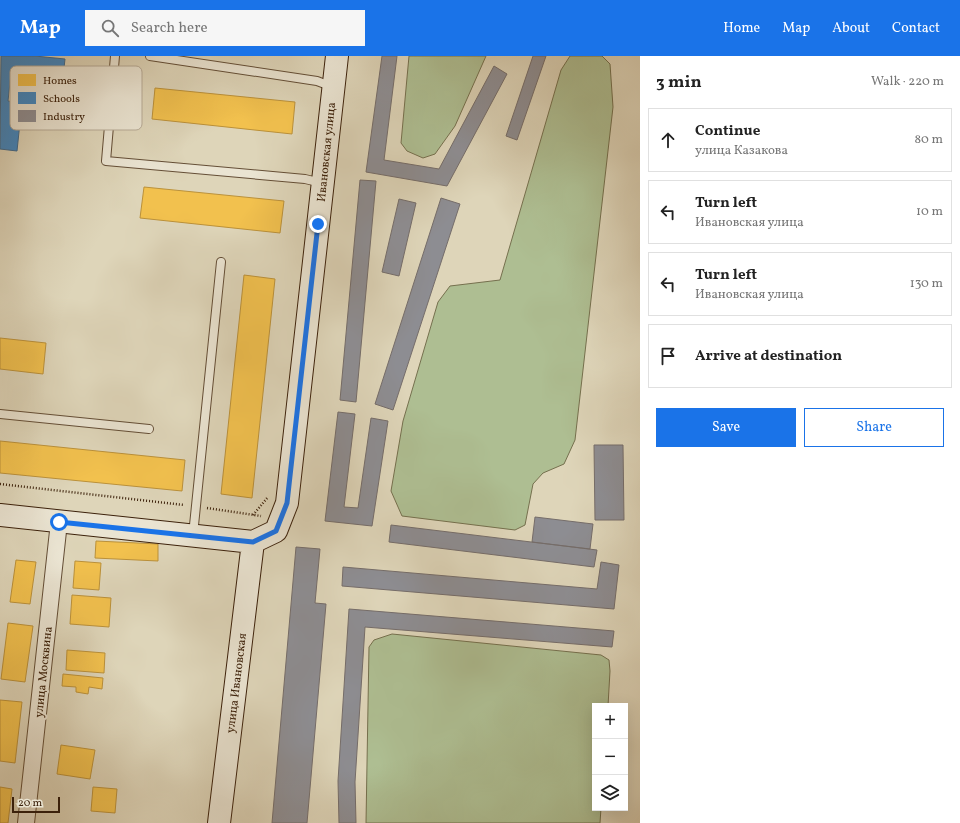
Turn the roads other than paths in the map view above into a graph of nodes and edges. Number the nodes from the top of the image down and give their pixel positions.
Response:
1 (114, 56) edge
2 (150, 56) edge
3 (337, 56) edge
4 (113, 66) edge
5 (334, 87) junction
6 (108, 130) edge
7 (323, 183) junction
8 (221, 262) dead end
9 (0, 414) edge
10 (149, 429) dead end
11 (0, 515) edge
12 (59, 522) junction
13 (193, 536) junction
14 (253, 542) junction
15 (26, 823) edge
16 (220, 823) edge

1 - 4 lane
2 - 5 lane
3 - 5 street, Ивановская улица
5 - 7 street, Ивановская улица
6 - 7 lane
7 - 14 street, Ивановская улица
8 - 13 lane
9 - 10 lane
11 - 12 street
12 - 13 street
12 - 15 street, улица Москвина
13 - 14 street
14 - 16 street, улица Ивановская

